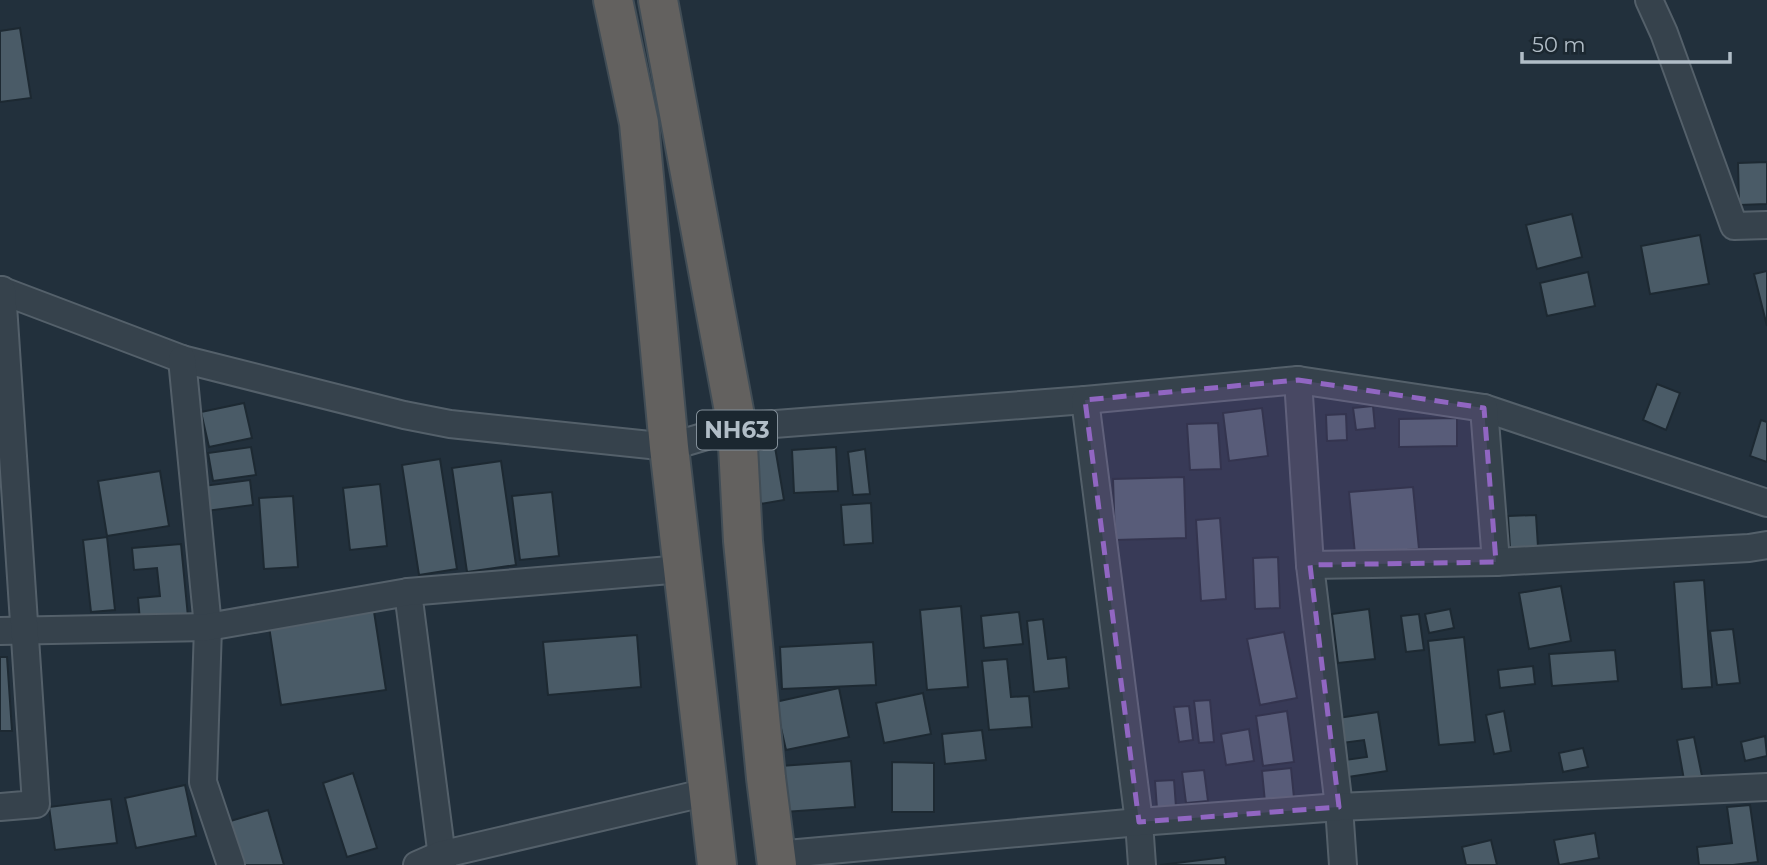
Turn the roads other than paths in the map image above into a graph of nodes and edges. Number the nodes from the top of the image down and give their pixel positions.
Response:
1 (613, 0) edge
2 (658, 0) edge
3 (1649, 0) edge
4 (1767, 225) edge
5 (1, 290) edge
6 (182, 359) junction
7 (1298, 380) junction
8 (1085, 400) junction
9 (1485, 408) junction
10 (737, 427) junction
11 (669, 447) junction
12 (1767, 503) edge
13 (1767, 545) edge
14 (1496, 562) junction
15 (1310, 565) junction
16 (682, 569) junction
17 (408, 592) junction
18 (208, 627) junction
19 (13, 630) edge
20 (1767, 788) edge
21 (708, 792) junction
22 (0, 807) edge
23 (1339, 807) junction
24 (1139, 822) junction
25 (777, 860) edge
26 (433, 862) edge
27 (231, 865) edge
28 (717, 865) edge
29 (1142, 865) edge
30 (1343, 865) edge

1 - 11 highway, NH63
2 - 10 highway, NH63
3 - 4 street
5 - 6 street
5 - 19 street
6 - 11 street
6 - 18 street
7 - 8 street
7 - 9 street
7 - 15 street
8 - 10 street
8 - 24 street
9 - 12 street
9 - 14 street
10 - 11 street
10 - 25 highway, NH63
11 - 16 highway, NH63
13 - 14 street
14 - 15 street
15 - 23 street
16 - 17 street
16 - 21 highway, NH63
17 - 18 street
17 - 26 street
18 - 19 street
18 - 27 street
19 - 22 street
20 - 23 street
21 - 26 street
21 - 28 highway, NH63
23 - 24 street
23 - 30 street
24 - 25 street
24 - 29 street

